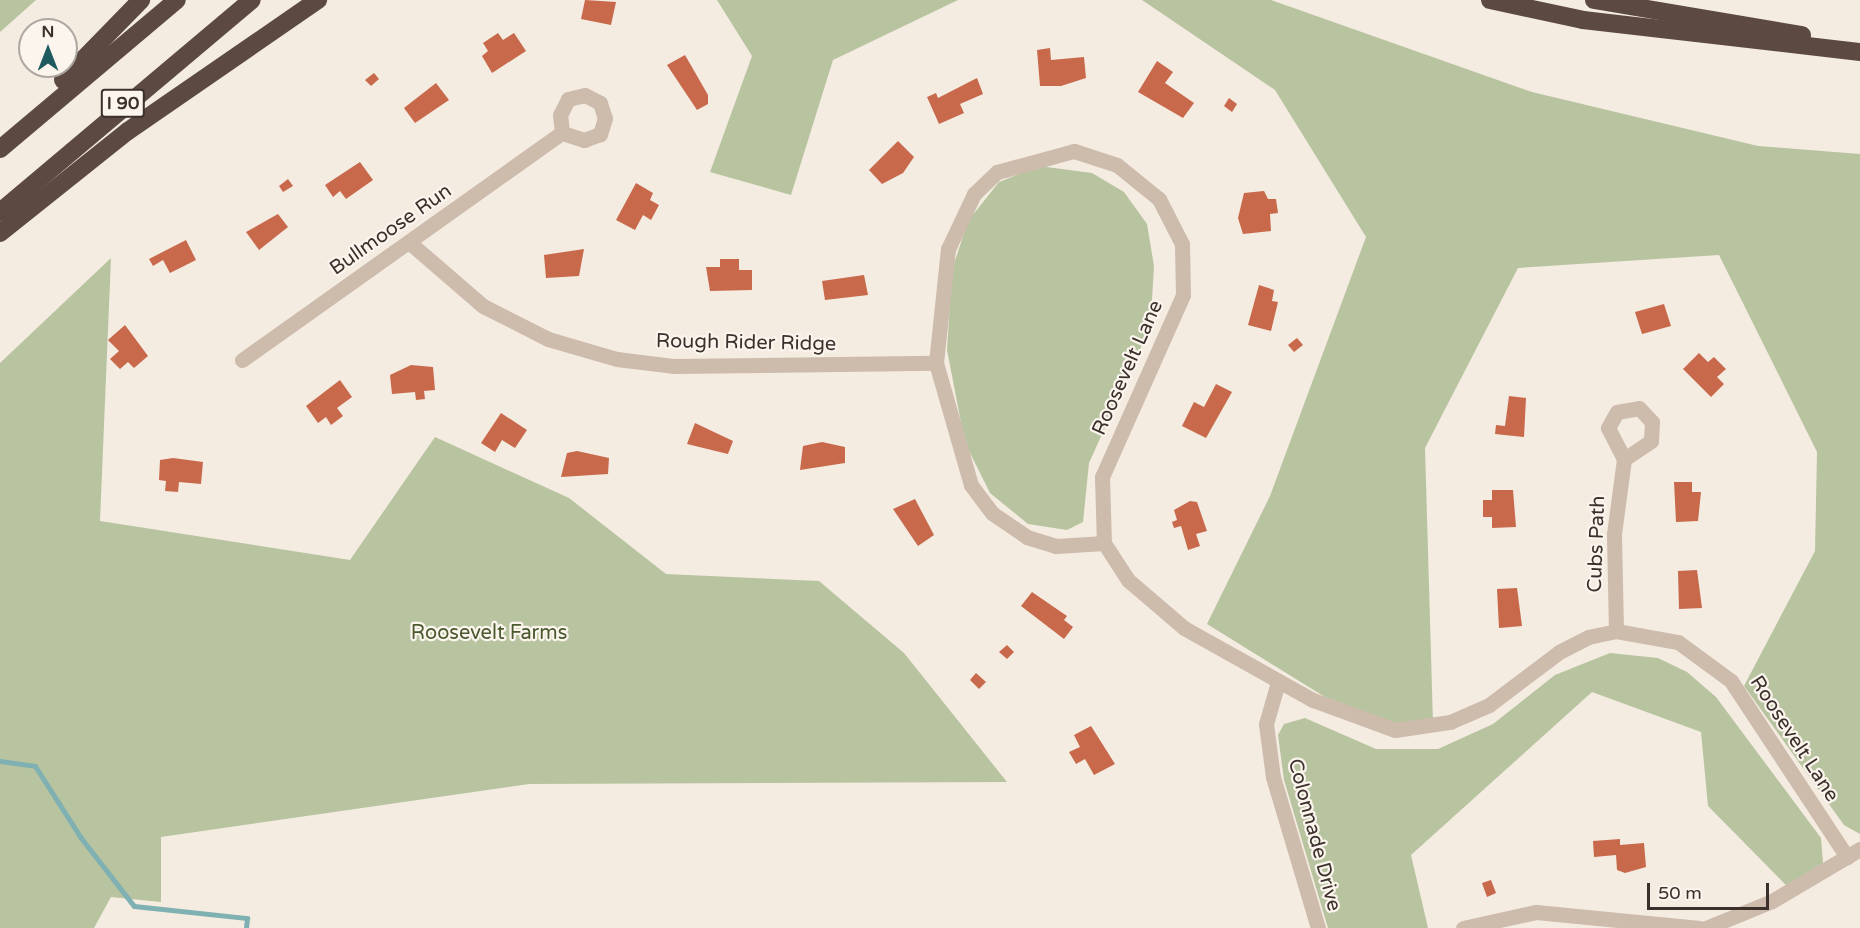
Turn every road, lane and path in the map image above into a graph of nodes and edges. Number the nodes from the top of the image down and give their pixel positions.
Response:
1 (141, 0) edge
2 (177, 0) edge
3 (252, 0) edge
4 (318, 0) edge
5 (1490, 0) edge
6 (1594, 0) edge
7 (1860, 44) edge
8 (1860, 52) edge
9 (562, 133) dead end
10 (2, 147) edge
11 (0, 212) edge
12 (0, 233) edge
13 (410, 243) junction
14 (242, 360) dead end
15 (936, 363) junction
16 (1624, 459) dead end
17 (1104, 543) junction
18 (1616, 631) junction
19 (1278, 682) junction
20 (1853, 853) edge
21 (1318, 928) edge
22 (1463, 928) edge
23 (1699, 928) edge
24 (1706, 928) edge

1 - 10 highway
2 - 10 highway, I 90
3 - 11 highway, I 90
4 - 12 highway
5 - 8 highway
6 - 7 highway
9 - 13 street, Bullmoose Run
13 - 14 street, Bullmoose Run
13 - 15 street, Rough Rider Ridge
15 - 17 street, Roosevelt Lane
15 - 17 street, Roosevelt Lane
16 - 18 street, Cubs Path
17 - 19 street
18 - 19 street
18 - 20 street, Roosevelt Lane
19 - 21 street, Colonnade Drive
20 - 24 street
22 - 23 street

